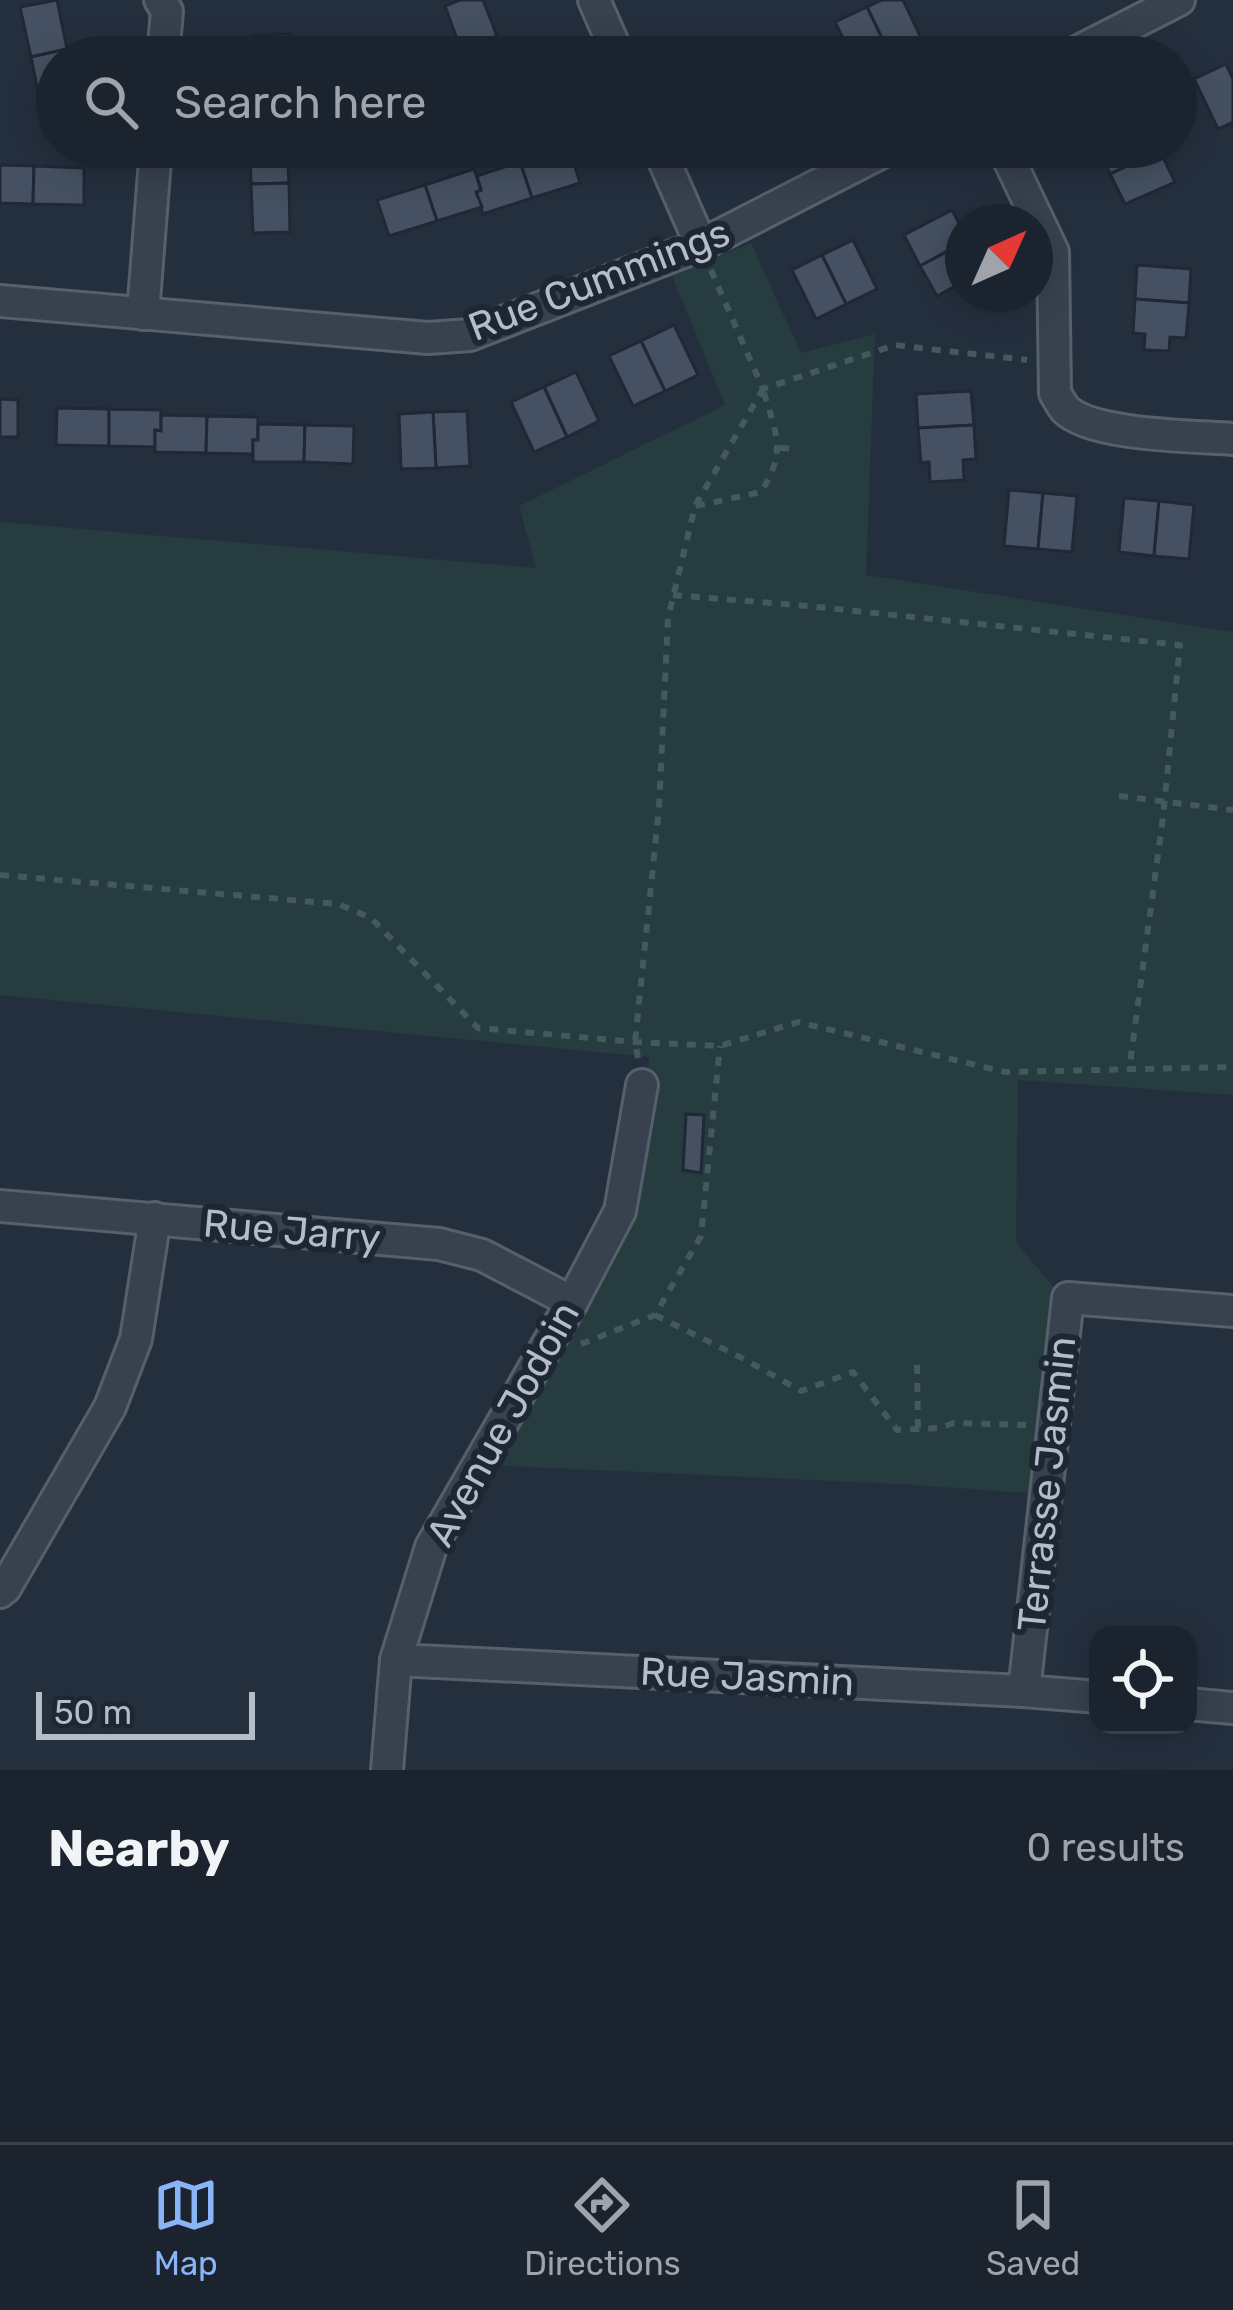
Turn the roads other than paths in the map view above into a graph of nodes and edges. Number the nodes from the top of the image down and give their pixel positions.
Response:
1 (160, 0) edge
2 (594, 0) edge
3 (1179, 0) edge
4 (165, 36) edge
5 (610, 36) edge
6 (1108, 36) edge
7 (154, 168) edge
8 (667, 168) edge
9 (851, 168) edge
10 (1013, 168) edge
11 (700, 245) junction
12 (0, 301) edge
13 (143, 314) junction
14 (1233, 439) edge
15 (642, 1085) dead end
16 (0, 1206) edge
17 (155, 1218) junction
18 (572, 1302) junction
19 (1233, 1311) edge
20 (0, 1592) edge
21 (397, 1660) junction
22 (1024, 1691) junction
23 (1089, 1696) edge
24 (1197, 1705) edge
25 (1233, 1708) edge
26 (387, 1770) edge

1 - 4 street
2 - 5 street
3 - 6 street
7 - 13 street
8 - 11 street
9 - 11 street, Rue Cummings
10 - 14 street
11 - 13 street, Rue Cummings
12 - 13 street, Rue Cummings
15 - 18 street, Avenue Jodoin
16 - 17 street, Rue Jarry
17 - 18 street, Rue Jarry
17 - 20 street
18 - 21 street, Avenue Jodoin
19 - 22 street, Terrasse Jasmin
21 - 22 street, Rue Jasmin
21 - 26 street, Avenue Jodoin
22 - 23 street, Rue Jasmin
24 - 25 street

